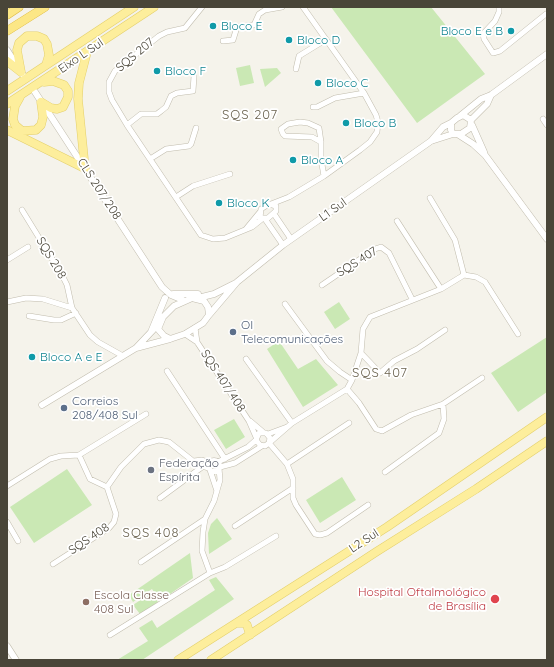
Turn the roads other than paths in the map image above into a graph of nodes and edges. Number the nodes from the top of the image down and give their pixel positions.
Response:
1 (19, 7) edge
2 (45, 7) edge
3 (134, 7) edge
4 (154, 7) edge
5 (202, 7) edge
6 (282, 7) edge
7 (303, 7) edge
8 (499, 7) edge
9 (546, 14) edge
10 (7, 15) edge
11 (7, 31) edge
12 (325, 40) junction
13 (223, 41) dead end
14 (7, 50) edge
15 (87, 52) junction
16 (547, 54) edge
17 (7, 61) edge
18 (46, 65) junction
19 (296, 69) dead end
20 (22, 74) junction
21 (194, 76) dead end
22 (43, 82) junction
23 (7, 90) edge
24 (35, 92) dead end
25 (364, 93) junction
26 (491, 95) junction
27 (20, 97) junction
28 (41, 102) junction
29 (7, 104) edge
30 (313, 107) dead end
31 (460, 116) junction
32 (543, 120) dead end
33 (471, 122) junction
34 (451, 123) junction
35 (126, 125) junction
36 (547, 125) edge
37 (196, 128) dead end
38 (319, 128) junction
39 (7, 130) edge
40 (456, 135) junction
41 (312, 137) junction
42 (431, 141) junction
43 (321, 142) junction
44 (485, 155) junction
45 (150, 159) junction
46 (85, 168) junction
47 (230, 174) dead end
48 (324, 176) junction
49 (176, 197) junction
50 (289, 197) junction
51 (430, 198) dead end
52 (271, 204) junction
53 (277, 208) junction
54 (22, 210) dead end
55 (260, 212) junction
56 (274, 214) junction
57 (264, 219) junction
58 (397, 221) dead end
59 (246, 229) junction
60 (291, 239) junction
61 (547, 239) edge
62 (283, 245) junction
63 (28, 247) dead end
64 (7, 260) edge
65 (464, 276) junction
66 (237, 282) junction
67 (322, 285) dead end
68 (162, 287) junction
69 (441, 289) junction
70 (171, 294) junction
71 (214, 294) junction
72 (165, 298) junction
73 (198, 298) junction
74 (183, 300) junction
75 (412, 300) junction
76 (7, 302) edge
77 (285, 304) dead end
78 (72, 308) junction
79 (168, 311) junction
80 (76, 313) junction
81 (209, 315) junction
82 (29, 316) dead end
83 (159, 323) junction
84 (195, 328) junction
85 (445, 330) dead end
86 (151, 332) junction
87 (185, 334) junction
88 (518, 334) dead end
89 (170, 339) junction
90 (197, 342) junction
91 (136, 348) junction
92 (361, 353) junction
93 (123, 356) junction
94 (246, 359) dead end
95 (167, 371) dead end
96 (482, 378) dead end
97 (352, 380) junction
98 (346, 389) junction
99 (443, 404) junction
100 (42, 405) dead end
101 (146, 414) dead end
102 (547, 417) edge
103 (249, 421) junction
104 (349, 423) dead end
105 (290, 425) junction
106 (265, 433) junction
107 (256, 439) junction
108 (547, 441) edge
109 (269, 443) junction
110 (262, 446) junction
111 (240, 452) junction
112 (79, 455) junction
113 (243, 458) junction
114 (225, 459) junction
115 (194, 461) junction
116 (287, 464) junction
117 (219, 465) junction
118 (202, 467) junction
119 (210, 467) junction
120 (385, 472) dead end
121 (7, 486) edge
122 (107, 487) junction
123 (293, 488) junction
124 (217, 491) junction
125 (160, 498) dead end
126 (368, 505) dead end
127 (205, 519) junction
128 (7, 522) edge
129 (235, 526) dead end
130 (387, 527) junction
131 (276, 536) dead end
132 (372, 536) junction
133 (396, 539) junction
134 (18, 541) dead end
135 (381, 548) junction
136 (140, 562) dead end
137 (53, 564) dead end
138 (210, 573) junction
139 (255, 612) junction
140 (237, 623) junction
141 (264, 626) junction
142 (110, 635) dead end
143 (250, 635) junction
144 (7, 646) edge
145 (16, 660) edge
146 (178, 660) edge
147 (211, 660) edge

1 - 10 highway
2 - 11 highway
3 - 18 main road, Eixo L Sul
4 - 15 main road, Eixo L Sul
5 - 35 street, SQS 207
6 - 13 street
7 - 12 street
8 - 9 street
12 - 19 street
12 - 25 street
14 - 20 street
15 - 22 main road, Eixo L Sul
15 - 46 main road
16 - 26 street
17 - 20 main road
18 - 20 main road
18 - 23 main road, Eixo L Sul
21 - 35 street
22 - 27 main road, Eixo L Sul
22 - 28 main road
24 - 28 street, CLS 207/208
25 - 30 street
25 - 48 street
26 - 31 street
26 - 33 street
27 - 28 main road
27 - 29 main road, Eixo L Sul
28 - 46 street, CLS 207/208
31 - 33 street
31 - 34 street
32 - 36 street
33 - 40 street
33 - 44 street
34 - 40 street
34 - 42 street, L1 Sul
35 - 45 street, SQS 207
37 - 45 street
38 - 41 street
38 - 41 street
38 - 43 street
39 - 46 main road
40 - 42 street, L1 Sul
40 - 44 street
41 - 43 street
42 - 60 street, L1 Sul
43 - 48 street
44 - 61 street
45 - 49 street, SQS 207
46 - 68 street, CLS 207/208
47 - 49 street
48 - 50 street
49 - 59 street, SQS 207
50 - 52 street
50 - 53 street
51 - 65 street
52 - 53 street
52 - 55 street, SQS 207
53 - 56 street
54 - 78 street, SQS 208
55 - 57 street
55 - 59 street, SQS 207
56 - 57 street, SQS 207
56 - 60 street
57 - 59 street, SQS 207
57 - 62 street
58 - 69 street
60 - 62 street, L1 Sul
62 - 66 street, L1 Sul
63 - 64 street, SQS 208
65 - 69 street
65 - 88 street
66 - 71 street, L1 Sul
66 - 81 street, L1 Sul
67 - 75 street, SQS 407
68 - 70 street, CLS 207/208
68 - 72 street, CLS 207/208
69 - 75 street
70 - 71 street
70 - 74 street, CLS 207/208
71 - 73 street, L1 Sul
72 - 79 street, CLS 207/208
72 - 86 street
73 - 74 street, L1 Sul
73 - 81 street
74 - 79 street
75 - 92 street
76 - 78 street
77 - 97 street
78 - 80 street, SQS 208
79 - 83 street
80 - 82 street
80 - 93 street, SQS 208
81 - 84 street, L1 Sul
83 - 86 street
83 - 89 street
84 - 87 street, L1 Sul
84 - 90 street, SQS 407/408
85 - 92 street
86 - 91 street
87 - 89 street, L1 Sul
87 - 90 street, SQS 407/408
89 - 91 street
90 - 103 street, SQS 407/408
91 - 93 street
92 - 97 street
93 - 100 street
94 - 105 street
95 - 114 street
96 - 99 street
97 - 98 street
98 - 99 street
98 - 105 street
99 - 120 street
101 - 112 street
102 - 130 main road, L2 Sul
103 - 106 street, SQS 407/408
103 - 107 street, SQS 407/408
104 - 116 street
105 - 106 street
105 - 109 street
106 - 107 street
106 - 109 street
107 - 110 street
107 - 111 street
108 - 133 main road, L2 Sul
109 - 110 street
109 - 116 street
110 - 113 street
111 - 113 street
111 - 114 street
112 - 121 street
112 - 122 street
113 - 117 street
114 - 117 street
115 - 118 street
115 - 119 street
115 - 122 street
116 - 123 street
117 - 119 street
117 - 119 street
117 - 124 street
118 - 119 street
118 - 125 street
119 - 124 street
122 - 137 street, SQS 408
123 - 126 street
123 - 129 street
124 - 127 street
127 - 136 street
127 - 138 street
128 - 134 street
130 - 132 main road, L2 Sul
130 - 133 main road
131 - 138 street
132 - 135 main road
132 - 139 main road, L2 Sul
133 - 135 main road, L2 Sul
135 - 141 main road, L2 Sul
138 - 142 street
139 - 140 main road, L2 Sul
139 - 141 main road
140 - 143 main road
140 - 146 main road, L2 Sul
141 - 143 main road, L2 Sul
143 - 147 main road, L2 Sul
144 - 145 street

